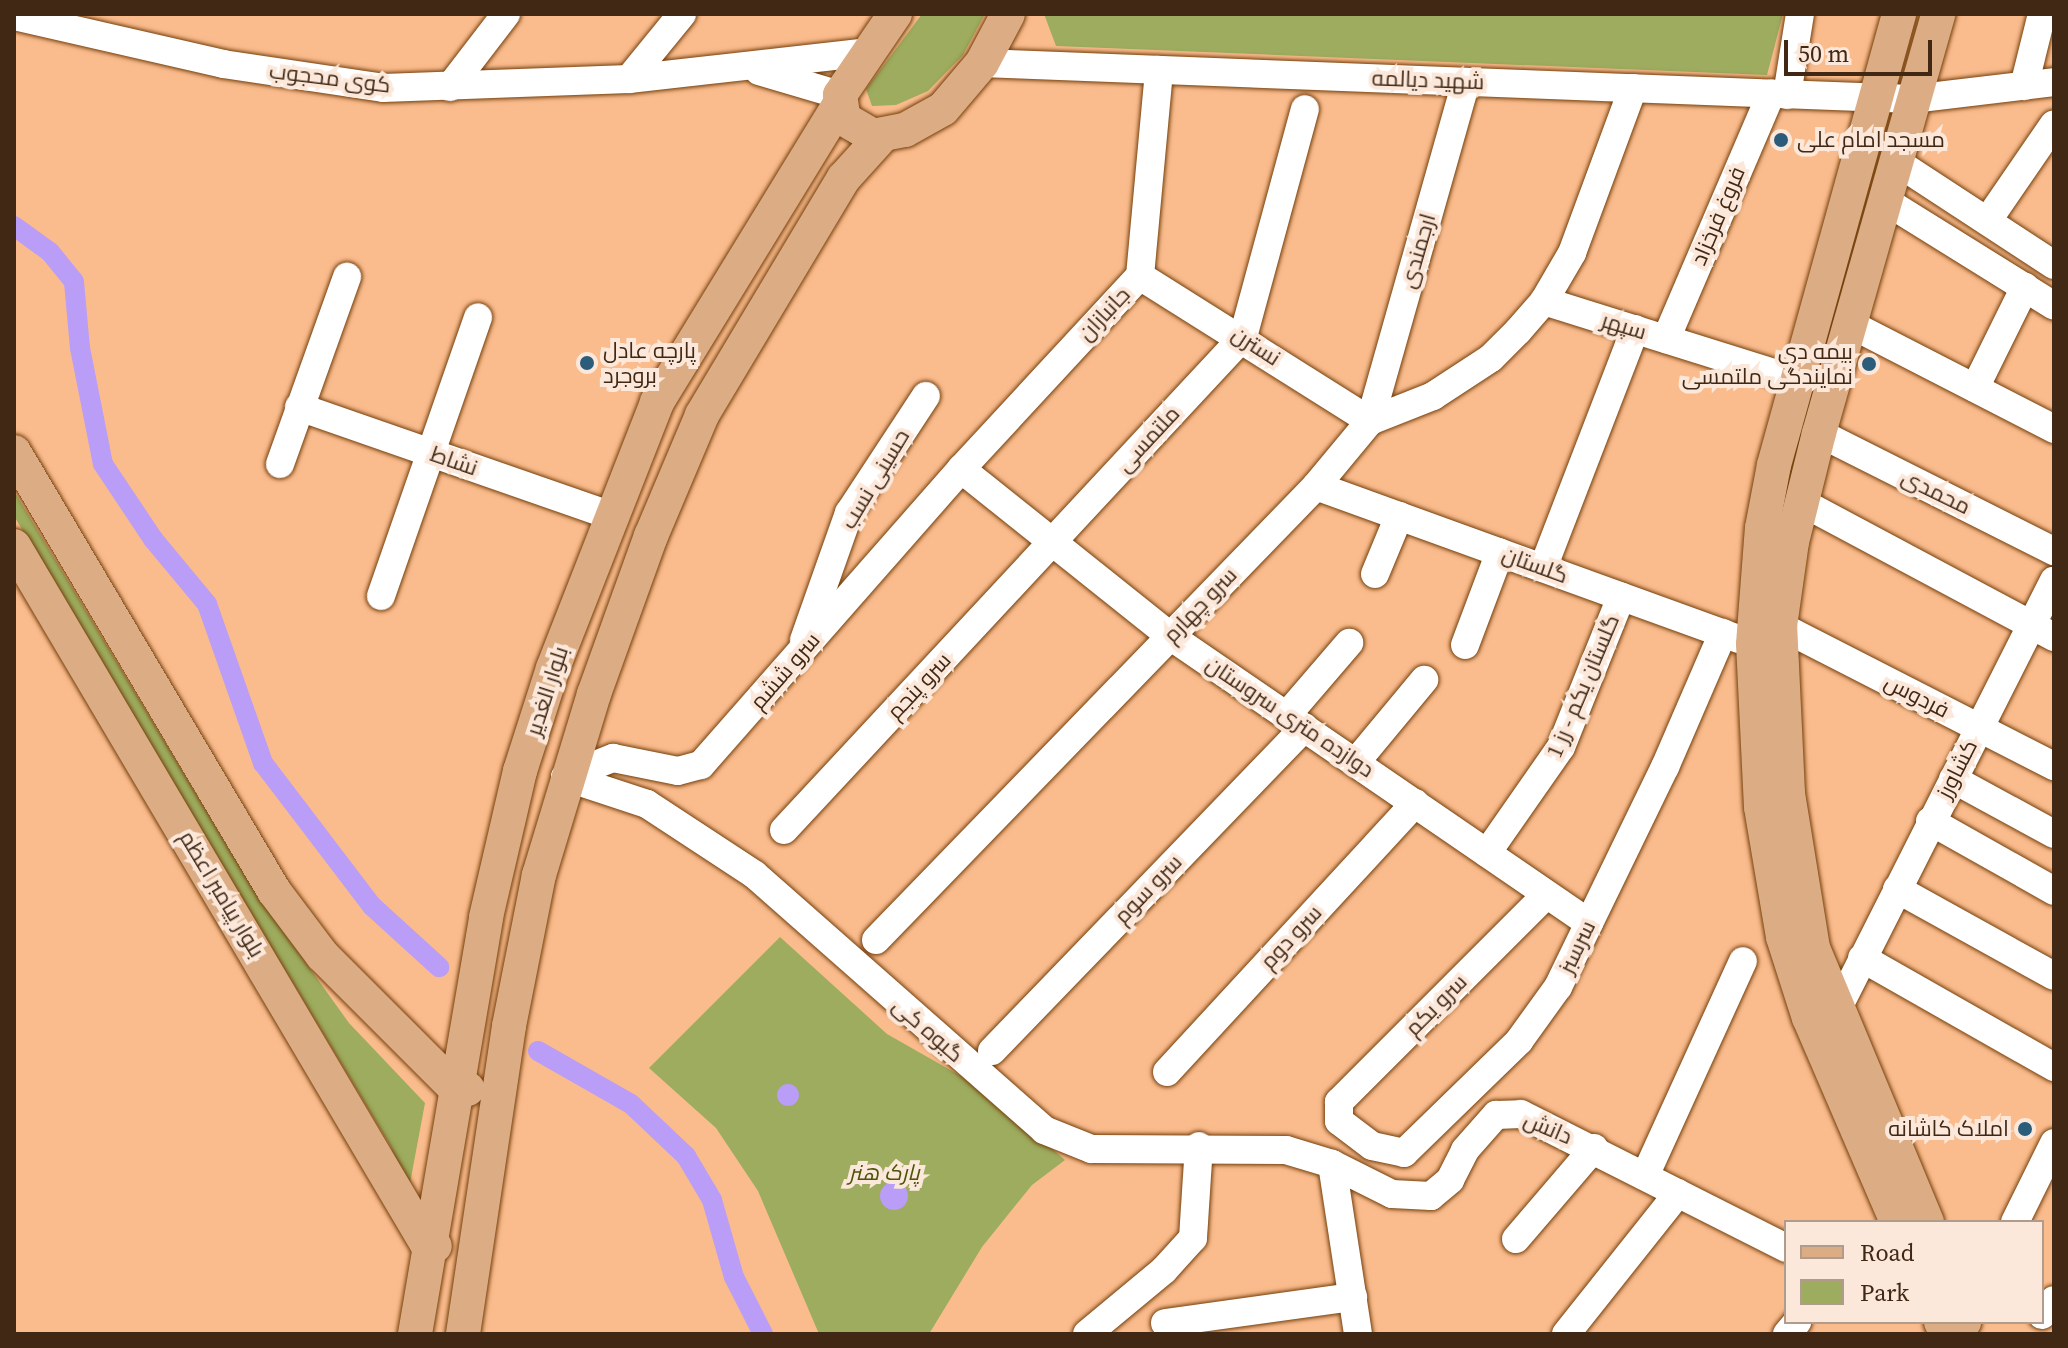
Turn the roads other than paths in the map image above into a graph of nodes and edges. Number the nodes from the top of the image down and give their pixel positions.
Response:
1 (506, 14) edge
2 (682, 14) edge
3 (895, 14) edge
4 (1008, 14) edge
5 (1800, 14) edge
6 (1899, 14) edge
7 (1938, 14) edge
8 (2042, 14) edge
9 (14, 16) edge
10 (869, 52) junction
11 (982, 63) junction
12 (747, 68) junction
13 (1159, 70) junction
14 (629, 79) junction
15 (1466, 82) junction
16 (2054, 82) edge
17 (2024, 86) junction
18 (450, 87) junction
19 (1633, 88) junction
20 (1779, 94) junction
21 (1875, 98) junction
22 (1912, 99) junction
23 (840, 100) junction
24 (1305, 109) dead end
25 (2054, 124) edge
26 (882, 136) junction
27 (1895, 161) junction
28 (1884, 200) junction
29 (1988, 220) junction
30 (2054, 265) edge
31 (1140, 276) junction
32 (347, 277) dead end
33 (2025, 287) junction
34 (1544, 301) junction
35 (2054, 306) edge
36 (478, 317) dead end
37 (1848, 323) junction
38 (1635, 329) junction
39 (1243, 337) junction
40 (1666, 339) junction
41 (1796, 380) junction
42 (1975, 388) junction
43 (926, 396) dead end
44 (299, 407) junction
45 (1370, 421) junction
46 (2054, 429) edge
47 (1819, 433) junction
48 (14, 452) edge
49 (427, 452) junction
50 (280, 464) dead end
51 (961, 469) junction
52 (1316, 486) junction
53 (1801, 502) junction
54 (610, 515) junction
55 (1399, 516) junction
56 (1053, 541) junction
57 (14, 546) edge
58 (2054, 551) edge
59 (1500, 552) junction
60 (1543, 568) junction
61 (1375, 574) dead end
62 (2054, 581) edge
63 (381, 596) dead end
64 (1621, 597) junction
65 (2043, 631) edge
66 (1170, 636) junction
67 (1759, 639) junction
68 (1349, 643) dead end
69 (1465, 645) dead end
70 (799, 656) junction
71 (1424, 680) dead end
72 (1297, 720) junction
73 (1979, 727) junction
74 (2052, 760) edge
75 (1356, 762) junction
76 (565, 777) junction
77 (1953, 779) junction
78 (1415, 803) junction
79 (1930, 821) junction
80 (784, 830) dead end
81 (2054, 834) edge
82 (1487, 853) junction
83 (1897, 889) junction
84 (2054, 891) edge
85 (1546, 895) junction
86 (1589, 923) junction
87 (876, 940) dead end
88 (1862, 958) junction
89 (1743, 961) dead end
90 (2054, 976) edge
91 (1837, 1010) junction
92 (992, 1051) dead end
93 (2054, 1067) edge
94 (1167, 1072) dead end
95 (454, 1087) junction
96 (497, 1092) junction
97 (1469, 1093) junction
98 (1496, 1115) junction
99 (1339, 1121) joint
100 (1199, 1146) junction
101 (2053, 1147) edge
102 (1594, 1148) junction
103 (1332, 1164) junction
104 (1645, 1176) junction
105 (1678, 1193) junction
106 (1896, 1220) edge
107 (1926, 1220) edge
108 (2016, 1220) edge
109 (1516, 1239) dead end
110 (427, 1244) junction
111 (1784, 1247) edge
112 (475, 1252) junction
113 (1164, 1270) junction
114 (1353, 1297) junction
115 (1166, 1328) edge
116 (415, 1334) edge
117 (463, 1334) edge
118 (1087, 1334) edge
119 (1358, 1334) edge
120 (1566, 1334) edge

1 - 18 street
2 - 14 street
3 - 10 main road, بلوار الغدیر
4 - 11 main road
5 - 20 street, فروغ فرخزاد
6 - 21 main road
7 - 22 main road
8 - 17 street
9 - 18 street, کوی محجوب
10 - 12 street, کوی محجوب
10 - 23 main road, بلوار الغدیر
11 - 13 street, شهید دیالمه
11 - 26 main road
12 - 14 street, کوی محجوب
12 - 23 street
13 - 15 street, شهید دیالمه
13 - 31 street, جانبازان
14 - 18 street, کوی محجوب
15 - 19 street, شهید دیالمه
15 - 45 street, ارجمندی
16 - 17 street, شهید دیالمه
17 - 22 street, شهید دیالمه
19 - 20 street, شهید دیالمه
19 - 34 street, سرو چهارم
20 - 21 street, شهید دیالمه
20 - 40 street, فروغ فرخزاد
21 - 22 street, شهید دیالمه
21 - 41 main road
22 - 27 main road
23 - 26 main road
23 - 54 main road, بلوار الغدیر
24 - 39 street
25 - 29 street
26 - 76 main road, بلوار الغدیر
27 - 28 main road
27 - 29 street
28 - 33 street
28 - 37 main road
29 - 30 street
31 - 39 street, نسترن
31 - 51 street, جانبازان
32 - 44 street
33 - 35 street
33 - 42 street
34 - 38 street, سپهر
34 - 45 street, سرو چهارم
36 - 49 street
37 - 42 street
37 - 47 main road
38 - 40 street, سپهر
38 - 60 street
39 - 45 street, نسترن
39 - 56 street, ملتمسی
40 - 41 street, سپهر
41 - 67 main road
42 - 46 street
43 - 70 street, حسینی نسب
44 - 49 street, نشاط
44 - 50 street
45 - 52 street, سرو چهارم
47 - 53 main road
47 - 58 street, محمدی
48 - 95 main road, بلوار پیامبر اعظم
49 - 54 street, نشاط
49 - 63 street
51 - 56 street, دوازده متری سروستان
51 - 70 street, سرو ششم
52 - 55 street, گلستان
52 - 66 street, سرو چهارم
53 - 65 street
53 - 67 main road
54 - 95 main road, بلوار الغدیر
55 - 59 street, گلستان
55 - 61 street
56 - 66 street, دوازده متری سروستان
56 - 80 street, سرو پنجم
57 - 110 main road, بلوار پیامبر اعظم
59 - 60 street, گلستان
59 - 69 street
60 - 64 street, گلستان
62 - 65 street, کشاورز
64 - 67 street, گلستان
64 - 82 street, گلستان یکم - رز 1
65 - 73 street, کشاورز
66 - 72 street, دوازده متری سروستان
66 - 87 street, سرو چهارم
67 - 73 street, فردوس
67 - 86 street, سرسبز
67 - 91 main road
67 - 106 main road
68 - 72 street, سرو سوم
70 - 76 street, سرو ششم
71 - 75 street
72 - 75 street, دوازده متری سروستان
72 - 92 street, سرو سوم
73 - 74 street, فردوس
73 - 77 street, کشاورز
75 - 78 street, دوازده متری سروستان
76 - 96 main road, بلوار الغدیر
76 - 100 street, گیوه کی
77 - 79 street, کشاورز
77 - 81 street
78 - 82 street, دوازده متری سروستان
78 - 94 street, سرو دوم
79 - 83 street, کشاورز
79 - 84 street
82 - 85 street, دوازده متری سروستان
83 - 88 street, کشاورز
83 - 90 street
85 - 86 street, دوازده متری سروستان
85 - 99 street, سرو یکم
86 - 97 street, سرسبز
88 - 91 street, کشاورز
88 - 93 street
89 - 104 street
91 - 107 main road
95 - 96 main road
95 - 110 main road, بلوار الغدیر
96 - 112 main road, بلوار الغدیر
97 - 98 street
97 - 99 street, سرسبز
98 - 102 street, دانش
98 - 103 street, دانش
100 - 103 street, گیوه کی
100 - 113 street
101 - 108 street
102 - 104 street, دانش
102 - 109 street
103 - 114 street
104 - 105 street, دانش
105 - 111 street, دانش
105 - 120 street
110 - 112 main road
110 - 116 main road, بلوار الغدیر
112 - 117 main road, بلوار الغدیر
113 - 115 street
113 - 118 street
114 - 115 street
114 - 119 street

